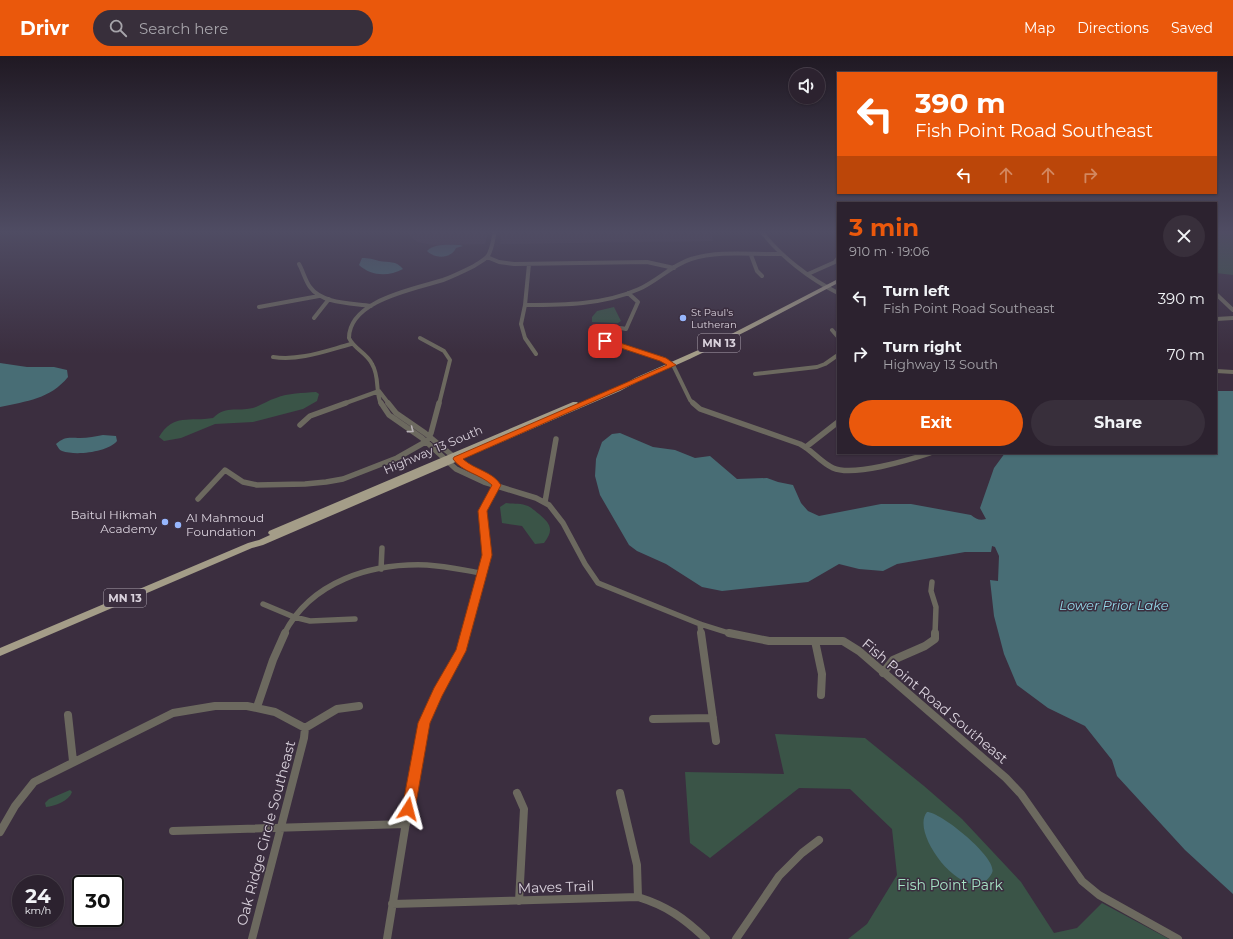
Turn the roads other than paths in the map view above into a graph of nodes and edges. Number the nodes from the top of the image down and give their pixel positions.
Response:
1 (303, 272) edge
2 (465, 272) edge
3 (528, 272) edge
4 (668, 272) edge
5 (758, 272) edge
6 (812, 272) edge
7 (808, 274) joint
8 (762, 276) dead end
9 (837, 282) edge
10 (826, 288) junction
11 (628, 293) junction
12 (837, 294) edge
13 (1217, 295) edge
14 (319, 296) junction
15 (329, 299) junction
16 (525, 305) junction
17 (372, 306) junction
18 (258, 307) dead end
19 (1233, 310) edge
20 (314, 318) dead end
21 (1233, 318) edge
22 (1217, 319) edge
23 (832, 330) dead end
24 (837, 336) edge
25 (420, 338) dead end
26 (351, 344) junction
27 (536, 354) dead end
28 (837, 356) edge
29 (273, 357) dead end
30 (672, 365) junction
31 (1217, 371) edge
32 (1233, 372) edge
33 (755, 374) dead end
34 (379, 391) junction
35 (837, 423) edge
36 (300, 425) dead end
37 (428, 439) junction
38 (556, 439) dead end
39 (806, 447) junction
40 (927, 454) edge
41 (455, 457) junction
42 (446, 460) junction
43 (496, 485) junction
44 (198, 500) dead end
45 (545, 502) junction
46 (382, 548) dead end
47 (381, 569) junction
48 (481, 573) junction
49 (932, 582) dead end
50 (263, 604) dead end
51 (294, 617) junction
52 (355, 619) dead end
53 (700, 624) junction
54 (815, 641) junction
55 (0, 652) edge
56 (883, 673) junction
57 (821, 695) dead end
58 (359, 706) dead end
59 (257, 707) junction
60 (68, 715) dead end
61 (713, 718) junction
62 (653, 719) dead end
63 (305, 728) junction
64 (716, 741) dead end
65 (73, 762) junction
66 (517, 793) dead end
67 (620, 793) dead end
68 (406, 824) junction
69 (281, 828) junction
70 (172, 831) dead end
71 (0, 832) edge
72 (819, 840) dead end
73 (638, 897) junction
74 (519, 901) junction
75 (392, 904) junction
76 (252, 939) edge
77 (387, 939) edge
78 (706, 939) edge
79 (736, 939) edge
80 (1178, 939) edge

1 - 14 street
2 - 17 street
3 - 16 street
4 - 11 street
5 - 8 street
6 - 7 street
7 - 10 street
9 - 10 main road, Highway 13 South / MN 13
10 - 12 street
10 - 30 main road, Highway 13 South / MN 13
11 - 16 street
11 - 30 street
13 - 19 street
14 - 15 street
14 - 18 street
15 - 17 street
15 - 20 street
16 - 27 street
17 - 26 street
21 - 22 street
23 - 24 street
25 - 37 street
26 - 29 street
26 - 34 street, Fish Point Road Southeast
28 - 33 street
30 - 39 street
30 - 41 main road, Highway 13 South / MN 13
31 - 32 street
34 - 36 street
34 - 37 street, Fish Point Road Southeast
35 - 39 street
37 - 41 street, Fish Point Road Southeast
37 - 42 street, Fish Point Road Southeast
37 - 44 street
38 - 45 street
39 - 40 street
41 - 42 main road, Highway 13 South / MN 13
41 - 43 street, Fish Point Road Southeast
42 - 43 street, Fish Point Road Southeast
42 - 55 main road, Highway 13 South / MN 13
43 - 45 street, Fish Point Road Southeast
43 - 48 street
45 - 53 street, Fish Point Road Southeast
46 - 47 street
47 - 48 street
47 - 51 street
48 - 68 street
49 - 56 street
50 - 51 street
51 - 52 street
51 - 59 street
53 - 54 street, Fish Point Road Southeast
53 - 61 street
54 - 56 street, Fish Point Road Southeast
54 - 57 street
56 - 80 street, Fish Point Road Southeast
58 - 63 street
59 - 63 street, Oak Ridge Circle Southeast
59 - 65 street, Oak Ridge Circle Southeast
60 - 65 street
61 - 62 street
61 - 64 street
63 - 69 street, Oak Ridge Circle Southeast
65 - 71 street, Oak Ridge Circle Southeast
66 - 74 street
67 - 73 street
68 - 69 street
68 - 75 street
69 - 70 street
69 - 76 street, Oak Ridge Circle Southeast
72 - 79 street
73 - 74 street, Maves Trail
73 - 78 street, Maves Trail
74 - 75 street, Maves Trail
75 - 77 street

